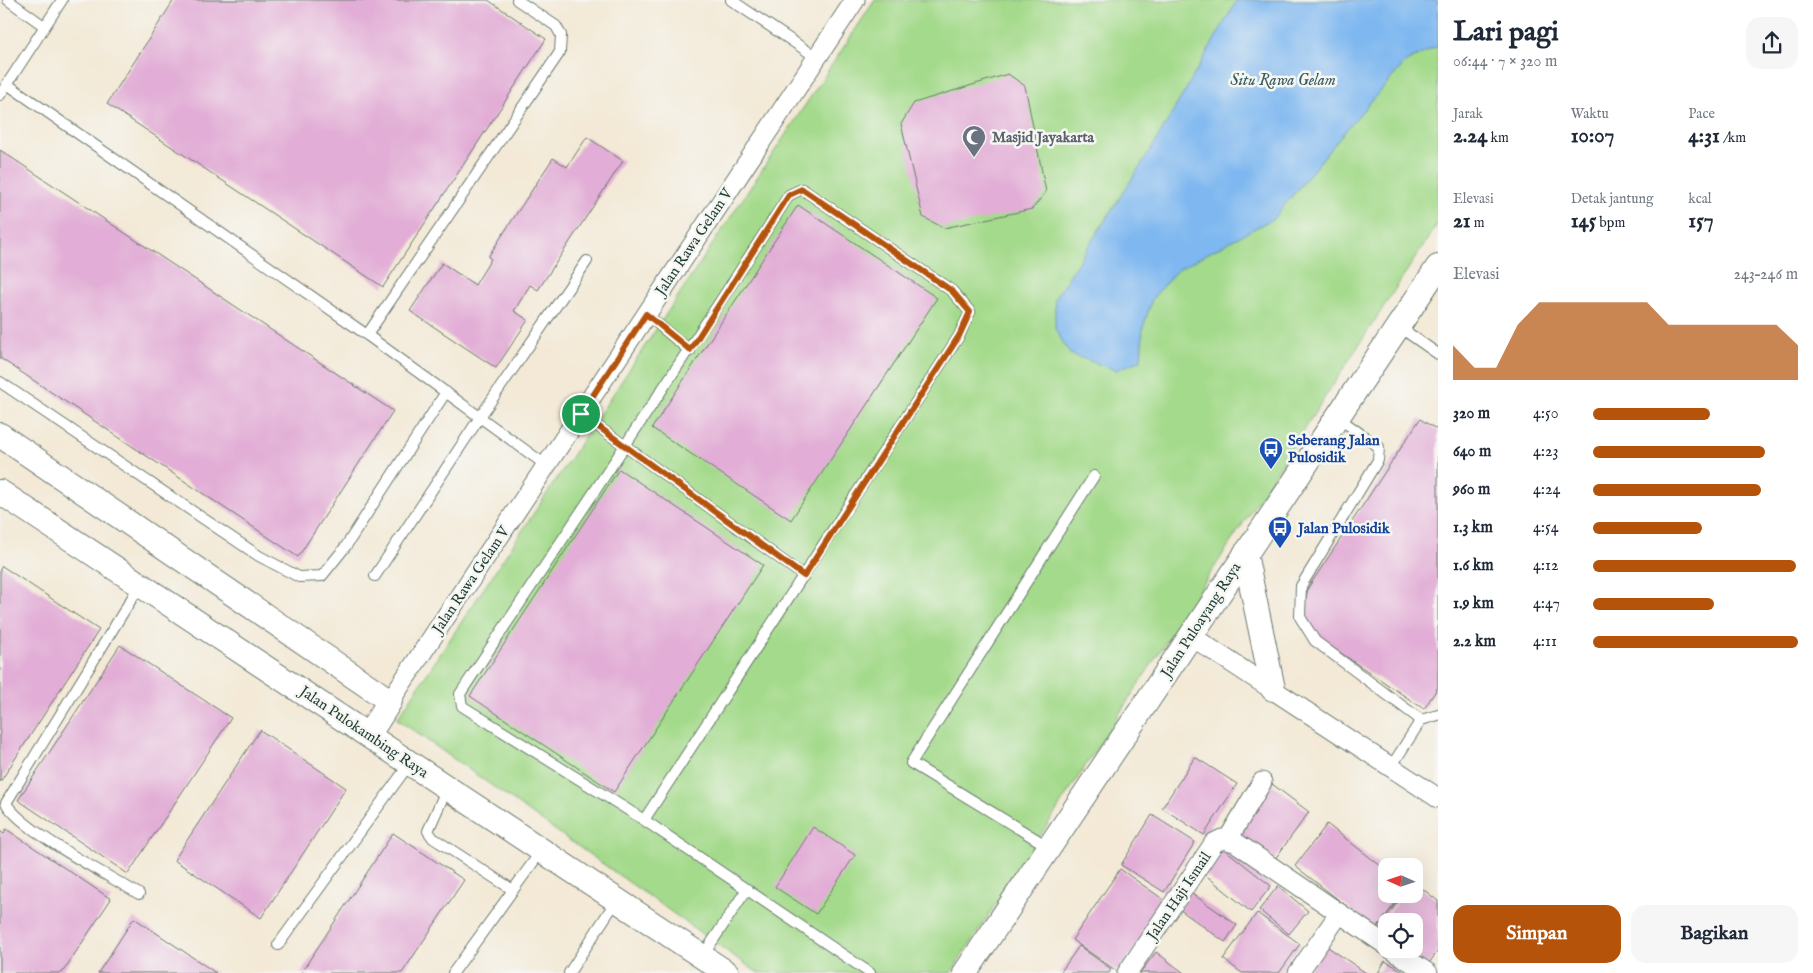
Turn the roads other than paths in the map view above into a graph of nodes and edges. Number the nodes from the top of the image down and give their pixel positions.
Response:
1 (8, 0) edge
2 (62, 0) edge
3 (517, 0) edge
4 (731, 0) edge
5 (856, 0) edge
6 (44, 26) junction
7 (816, 57) junction
8 (7, 84) junction
9 (0, 95) edge
10 (587, 261) dead end
11 (1438, 267) edge
12 (646, 314) junction
13 (1398, 326) junction
14 (368, 335) junction
15 (690, 350) junction
16 (1438, 354) edge
17 (0, 382) edge
18 (446, 392) junction
19 (581, 414) junction
20 (480, 417) junction
21 (1337, 417) junction
22 (0, 435) edge
23 (623, 446) junction
24 (547, 466) junction
25 (1094, 476) dead end
26 (0, 492) edge
27 (1245, 554) junction
28 (375, 576) dead end
29 (804, 576) junction
30 (140, 584) junction
31 (1191, 636) junction
32 (1272, 689) junction
33 (390, 701) junction
34 (1438, 715) edge
35 (1422, 720) junction
36 (369, 734) junction
37 (411, 763) junction
38 (1391, 767) junction
39 (1262, 782) dead end
40 (447, 787) junction
41 (1438, 798) edge
42 (644, 820) junction
43 (1228, 839) junction
44 (1049, 847) junction
45 (542, 850) junction
46 (747, 889) junction
47 (513, 890) junction
48 (139, 894) dead end
49 (616, 901) junction
50 (1339, 914) junction
51 (1378, 940) edge
52 (278, 945) dead end
53 (702, 957) junction
54 (1406, 958) edge
55 (453, 973) edge
56 (569, 973) edge
57 (727, 973) edge
58 (870, 973) edge
59 (965, 973) edge
60 (1127, 973) edge
61 (1298, 973) edge
62 (1428, 973) edge

1 - 6 lane
2 - 6 lane
3 - 14 lane
4 - 7 lane
5 - 7 street, Jalan Rawa Gelam V
6 - 8 lane
7 - 12 street, Jalan Rawa Gelam V
8 - 9 lane
8 - 14 lane
10 - 20 lane
11 - 13 street, Jalan Puloayang Raya
12 - 15 lane
12 - 19 street, Jalan Rawa Gelam V
13 - 16 lane
13 - 21 street, Jalan Puloayang Raya
14 - 18 lane
15 - 23 lane
15 - 29 lane
17 - 18 lane
18 - 20 lane
19 - 23 lane
19 - 24 street, Jalan Rawa Gelam V
20 - 24 lane
20 - 28 lane
21 - 27 street, Jalan Puloayang Raya
21 - 35 lane
22 - 33 street
23 - 29 lane
23 - 42 lane
24 - 33 street, Jalan Rawa Gelam V
25 - 44 lane
26 - 30 street, Jalan Pulokambing Raya
27 - 31 street, Jalan Puloayang Raya
27 - 32 street
29 - 42 lane
30 - 36 street, Jalan Pulokambing Raya
30 - 48 lane
31 - 32 street
31 - 44 street, Jalan Puloayang Raya
32 - 38 street
33 - 36 street, Jalan Rawa Gelam V
34 - 35 lane
35 - 38 lane
36 - 37 street, Jalan Pulokambing Raya
37 - 40 street, Jalan Pulokambing Raya
37 - 52 lane
38 - 41 street
39 - 43 street
40 - 45 street, Jalan Pulokambing Raya
40 - 47 lane
42 - 46 lane
43 - 50 street
43 - 60 street, Jalan Haji Ismail
44 - 59 street, Jalan Puloayang Raya
45 - 47 lane
45 - 49 street, Jalan Pulokambing Raya
46 - 53 lane
46 - 58 lane
47 - 55 lane
49 - 53 street, Jalan Pulokambing Raya
49 - 56 lane
50 - 51 street
50 - 61 street
53 - 57 street, Jalan Pulokambing Raya
54 - 62 street

